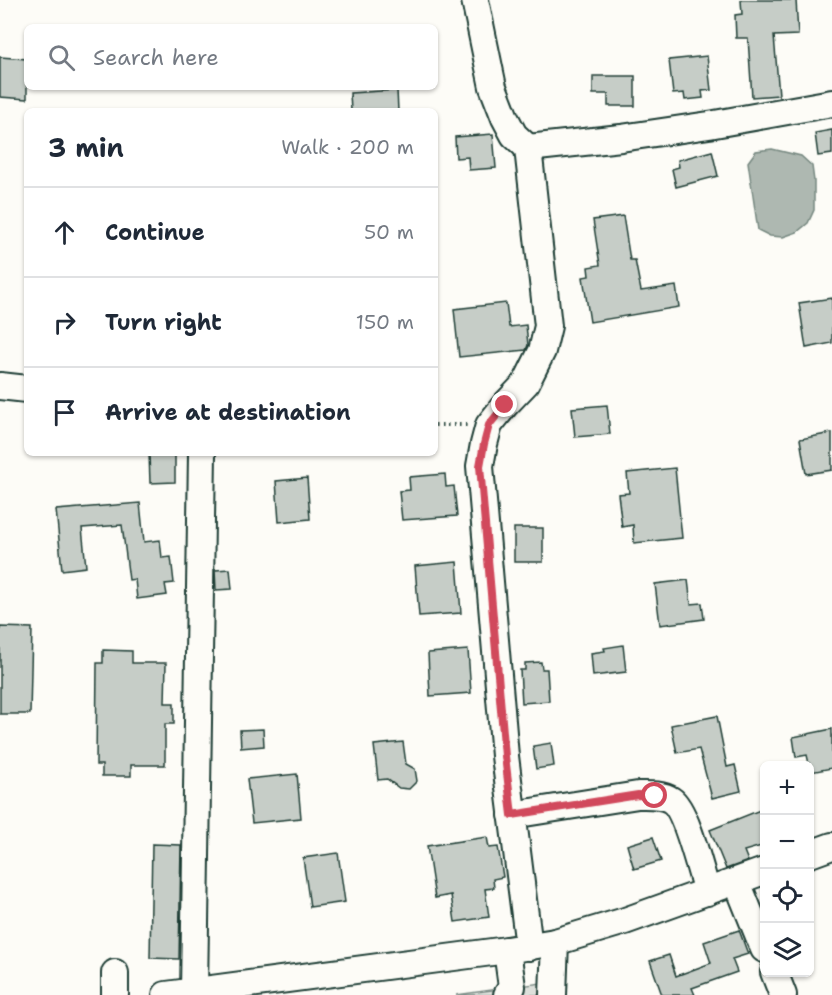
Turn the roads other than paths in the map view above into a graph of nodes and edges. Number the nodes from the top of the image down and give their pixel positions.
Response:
1 (475, 0) edge
2 (832, 103) edge
3 (528, 148) junction
4 (0, 387) edge
5 (24, 388) edge
6 (202, 456) edge
7 (512, 815) junction
8 (832, 846) edge
9 (814, 853) edge
10 (760, 873) edge
11 (737, 882) junction
12 (707, 892) junction
13 (760, 937) edge
14 (555, 942) junction
15 (518, 948) junction
16 (776, 977) edge
17 (194, 991) junction
18 (166, 995) edge
19 (507, 995) edge
20 (553, 995) edge
21 (783, 995) edge

1 - 3 street
2 - 3 street
3 - 7 street
4 - 5 street
6 - 17 street
7 - 12 street
7 - 15 street
8 - 9 street
10 - 11 street
11 - 12 street
11 - 13 street
12 - 14 street
14 - 15 street
14 - 20 street
15 - 17 street
15 - 19 street
16 - 21 street
17 - 18 street

